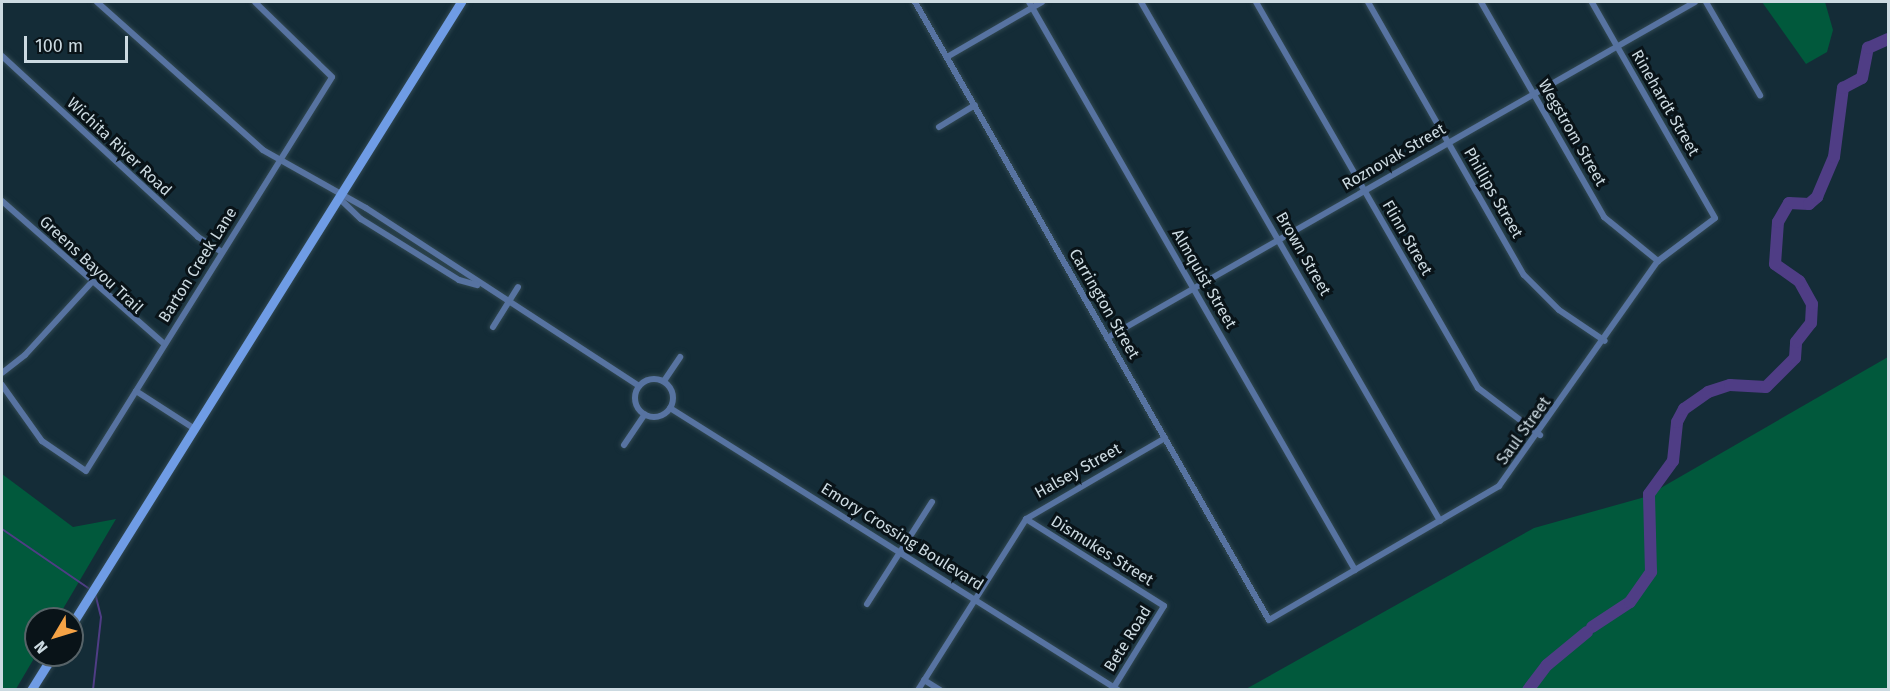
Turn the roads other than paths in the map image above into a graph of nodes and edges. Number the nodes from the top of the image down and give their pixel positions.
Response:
1 (98, 2) edge
2 (255, 2) edge
3 (461, 2) edge
4 (915, 2) edge
5 (1042, 2) edge
6 (1141, 2) edge
7 (1256, 2) edge
8 (1368, 2) edge
9 (1481, 2) edge
10 (1592, 2) edge
11 (1695, 2) edge
12 (1706, 2) edge
13 (1031, 4) edge
14 (1617, 46) junction
15 (2, 56) edge
16 (947, 57) junction
17 (1534, 93) junction
18 (1760, 95) dead end
19 (975, 105) junction
20 (939, 127) dead end
21 (1448, 142) junction
22 (280, 161) junction
23 (1364, 190) junction
24 (340, 198) junction
25 (2, 201) edge
26 (1715, 218) joint
27 (1279, 238) junction
28 (222, 252) junction
29 (1658, 261) junction
30 (91, 283) junction
31 (478, 285) junction
32 (518, 287) dead end
33 (1193, 287) junction
34 (508, 304) junction
35 (493, 327) dead end
36 (1107, 338) junction
37 (1605, 341) junction
38 (165, 345) junction
39 (680, 357) dead end
40 (2, 373) edge
41 (664, 381) junction
42 (2, 385) edge
43 (639, 386) junction
44 (136, 391) junction
45 (670, 408) junction
46 (645, 414) junction
47 (196, 430) junction
48 (1540, 435) junction
49 (1165, 438) junction
50 (624, 445) dead end
51 (932, 502) dead end
52 (1026, 519) junction
53 (1440, 521) junction
54 (900, 552) junction
55 (1355, 570) junction
56 (976, 598) junction
57 (867, 604) dead end
58 (1164, 606) joint
59 (83, 607) edge
60 (1269, 620) joint
61 (45, 667) edge
62 (924, 680) junction
63 (1116, 688) edge
64 (31, 690) edge
65 (918, 690) edge
66 (940, 690) edge

1 - 22 street
2 - 22 street, Barton Creek Lane
3 - 24 main road
4 - 16 street, Carrington Street
5 - 13 street
6 - 27 street, Brown Street
7 - 23 street, Flinn Street
8 - 21 street, Phillips Street
9 - 17 street, Wegstrom Street
10 - 14 street, Rinehardt Street
11 - 14 street, Roznovak Street
12 - 18 street
13 - 16 street
13 - 33 street, Almquist Street
14 - 17 street, Roznovak Street
14 - 26 street, Rinehardt Street
15 - 28 street, Wichita River Road
16 - 19 street, Carrington Street
17 - 21 street, Roznovak Street
17 - 29 street, Wegstrom Street
19 - 20 street
19 - 36 street, Carrington Street
21 - 23 street, Roznovak Street
21 - 37 street, Phillips Street
22 - 24 street
22 - 28 street, Barton Creek Lane
23 - 27 street, Roznovak Street
23 - 48 street, Flinn Street
24 - 31 street
24 - 31 street
24 - 47 main road
25 - 30 street, Greens Bayou Trail
26 - 29 street, Saul Street
27 - 33 street, Roznovak Street
27 - 53 street, Brown Street
28 - 38 street, Barton Creek Lane
29 - 37 street, Saul Street
30 - 38 street, Greens Bayou Trail
30 - 40 street
31 - 34 street
32 - 34 street
33 - 36 street, Roznovak Street
33 - 55 street, Almquist Street
34 - 35 street
34 - 43 street
36 - 49 street, Carrington Street
37 - 48 street, Saul Street
38 - 44 street, Barton Creek Lane
39 - 41 street
41 - 43 street
41 - 45 street
42 - 44 street, Barton Creek Lane
43 - 46 street
44 - 47 street
45 - 46 street
45 - 54 street, Emory Crossing Boulevard
46 - 50 street
47 - 59 main road
48 - 53 street, Saul Street
49 - 52 street, Halsey Street
49 - 60 street, Carrington Street
51 - 54 street
52 - 56 street, Halsey Street
52 - 58 street, Dismukes Street
53 - 55 street, Saul Street
54 - 56 street, Emory Crossing Boulevard
54 - 57 street
55 - 60 street, Saul Street
56 - 62 street, Halsey Street
56 - 63 street, Emory Crossing Boulevard
58 - 63 street, Bete Road
61 - 64 main road
62 - 65 street, Halsey Street
62 - 66 street

